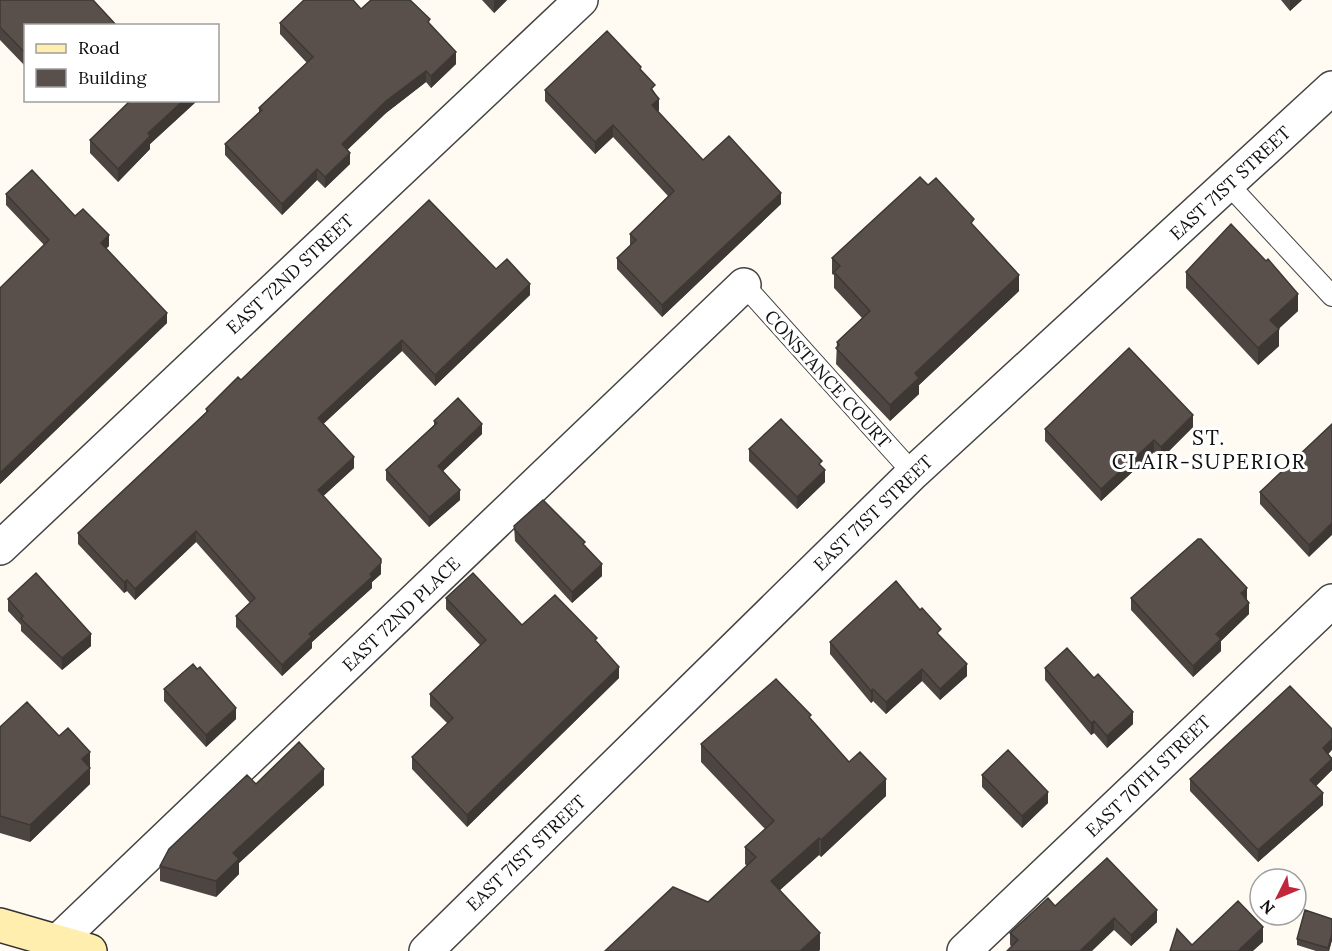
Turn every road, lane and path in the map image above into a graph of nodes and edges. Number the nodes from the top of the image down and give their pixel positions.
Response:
1 (580, 0) edge
2 (1332, 88) edge
3 (1229, 185) junction
4 (744, 285) joint
5 (1332, 296) edge
6 (913, 473) junction
7 (0, 548) edge
8 (1332, 602) edge
9 (0, 925) edge
10 (57, 942) junction
11 (90, 951) edge
12 (426, 951) edge
13 (964, 951) edge

1 - 7 street, EAST 72ND STREET
2 - 3 street, EAST 71ST STREET
3 - 5 lane
3 - 6 street, EAST 71ST STREET
4 - 6 lane, CONSTANCE COURT
4 - 10 street, EAST 72ND PLACE
6 - 12 street, EAST 71ST STREET
8 - 13 street, EAST 70TH STREET
9 - 10 main road
10 - 11 main road

